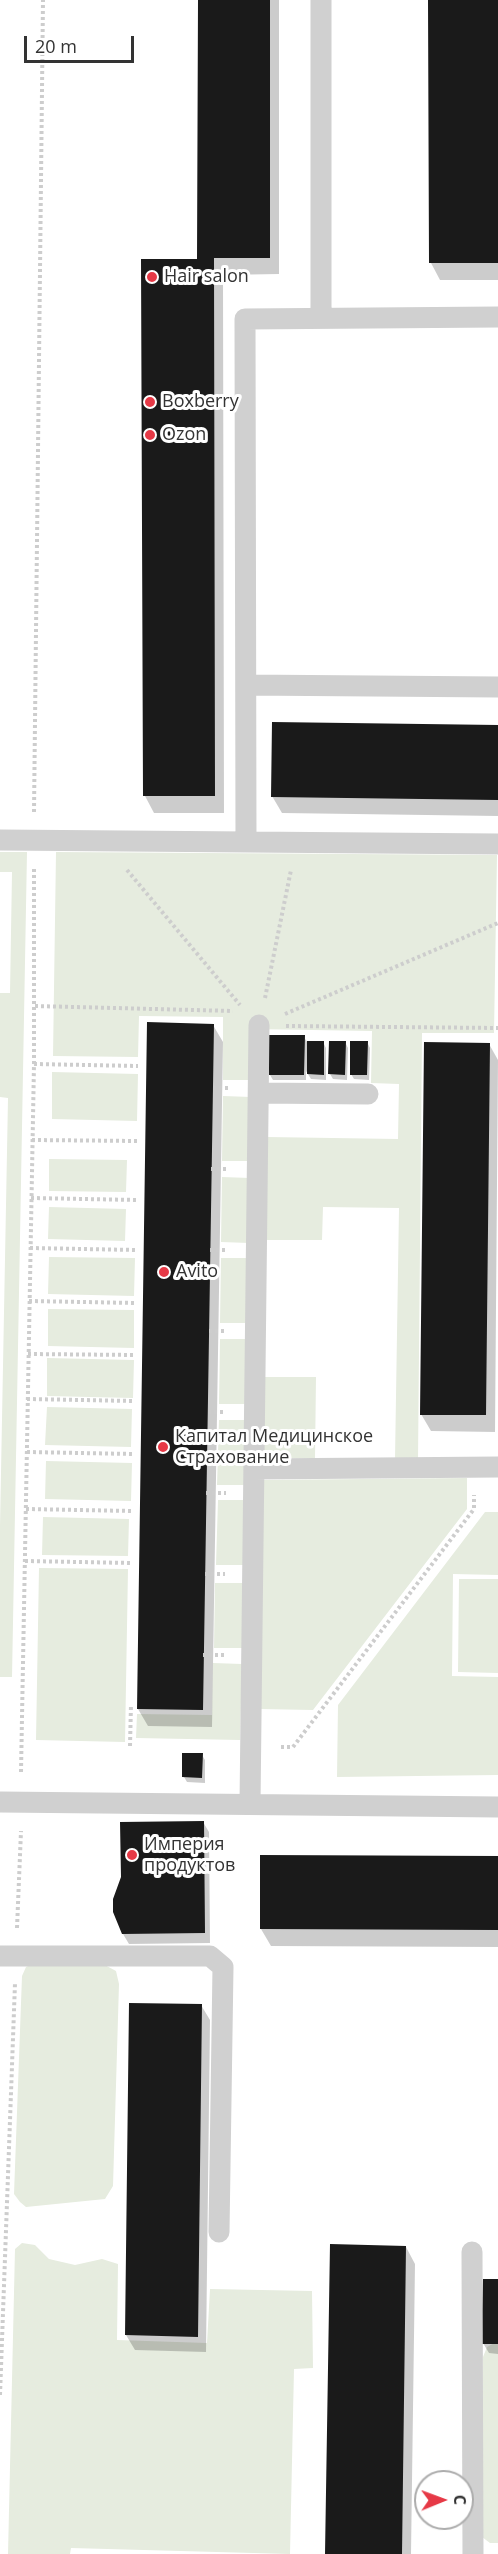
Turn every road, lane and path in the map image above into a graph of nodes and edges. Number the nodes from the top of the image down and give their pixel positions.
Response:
1 (43, 0) edge
2 (321, 0) edge
3 (498, 317) edge
4 (321, 318) junction
5 (246, 685) junction
6 (498, 687) edge
7 (0, 840) edge
8 (34, 840) junction
9 (101, 840) junction
10 (246, 842) junction
11 (297, 843) junction
12 (498, 844) edge
13 (498, 923) edge
14 (35, 1006) junction
15 (253, 1018) junction
16 (498, 1028) edge
17 (34, 1064) junction
18 (138, 1066) dead end
19 (259, 1093) junction
20 (368, 1094) dead end
21 (32, 1140) junction
22 (138, 1141) dead end
23 (31, 1198) junction
24 (137, 1200) dead end
25 (30, 1248) junction
26 (136, 1250) dead end
27 (29, 1301) junction
28 (136, 1303) dead end
29 (28, 1354) junction
30 (135, 1355) dead end
31 (27, 1399) junction
32 (134, 1401) dead end
33 (27, 1452) junction
34 (133, 1454) dead end
35 (474, 1467) junction
36 (498, 1467) edge
37 (254, 1468) junction
38 (26, 1509) junction
39 (132, 1511) dead end
40 (25, 1561) junction
41 (132, 1563) dead end
42 (131, 1704) dead end
43 (130, 1746) dead end
44 (250, 1748) junction
45 (0, 1802) edge
46 (22, 1803) junction
47 (250, 1804) junction
48 (498, 1807) edge
49 (8, 1956) edge
50 (219, 2232) dead end
51 (472, 2252) dead end
52 (0, 2396) edge
53 (473, 2554) edge

1 - 8 path
2 - 4 lane
3 - 4 lane
4 - 5 lane
5 - 6 lane
5 - 10 lane
7 - 8 lane
8 - 9 lane
8 - 14 path
9 - 10 lane
9 - 15 path
10 - 11 lane
11 - 12 lane
11 - 15 path
13 - 15 path
14 - 15 path
14 - 17 path
15 - 16 path
15 - 19 lane
17 - 18 path
17 - 21 path
19 - 20 lane
19 - 37 lane
21 - 22 path
21 - 23 path
23 - 24 path
23 - 25 path
25 - 26 path
25 - 27 path
27 - 28 path
27 - 29 path
29 - 30 path
29 - 31 path
31 - 32 path
31 - 33 path
33 - 34 path
33 - 38 path
35 - 36 lane
35 - 37 lane
35 - 44 path
37 - 44 lane
38 - 39 path
38 - 40 path
40 - 41 path
40 - 46 path
42 - 43 path
44 - 47 lane
45 - 46 lane
46 - 47 lane
46 - 49 path
47 - 48 lane
49 - 50 lane
49 - 52 path
51 - 53 lane

